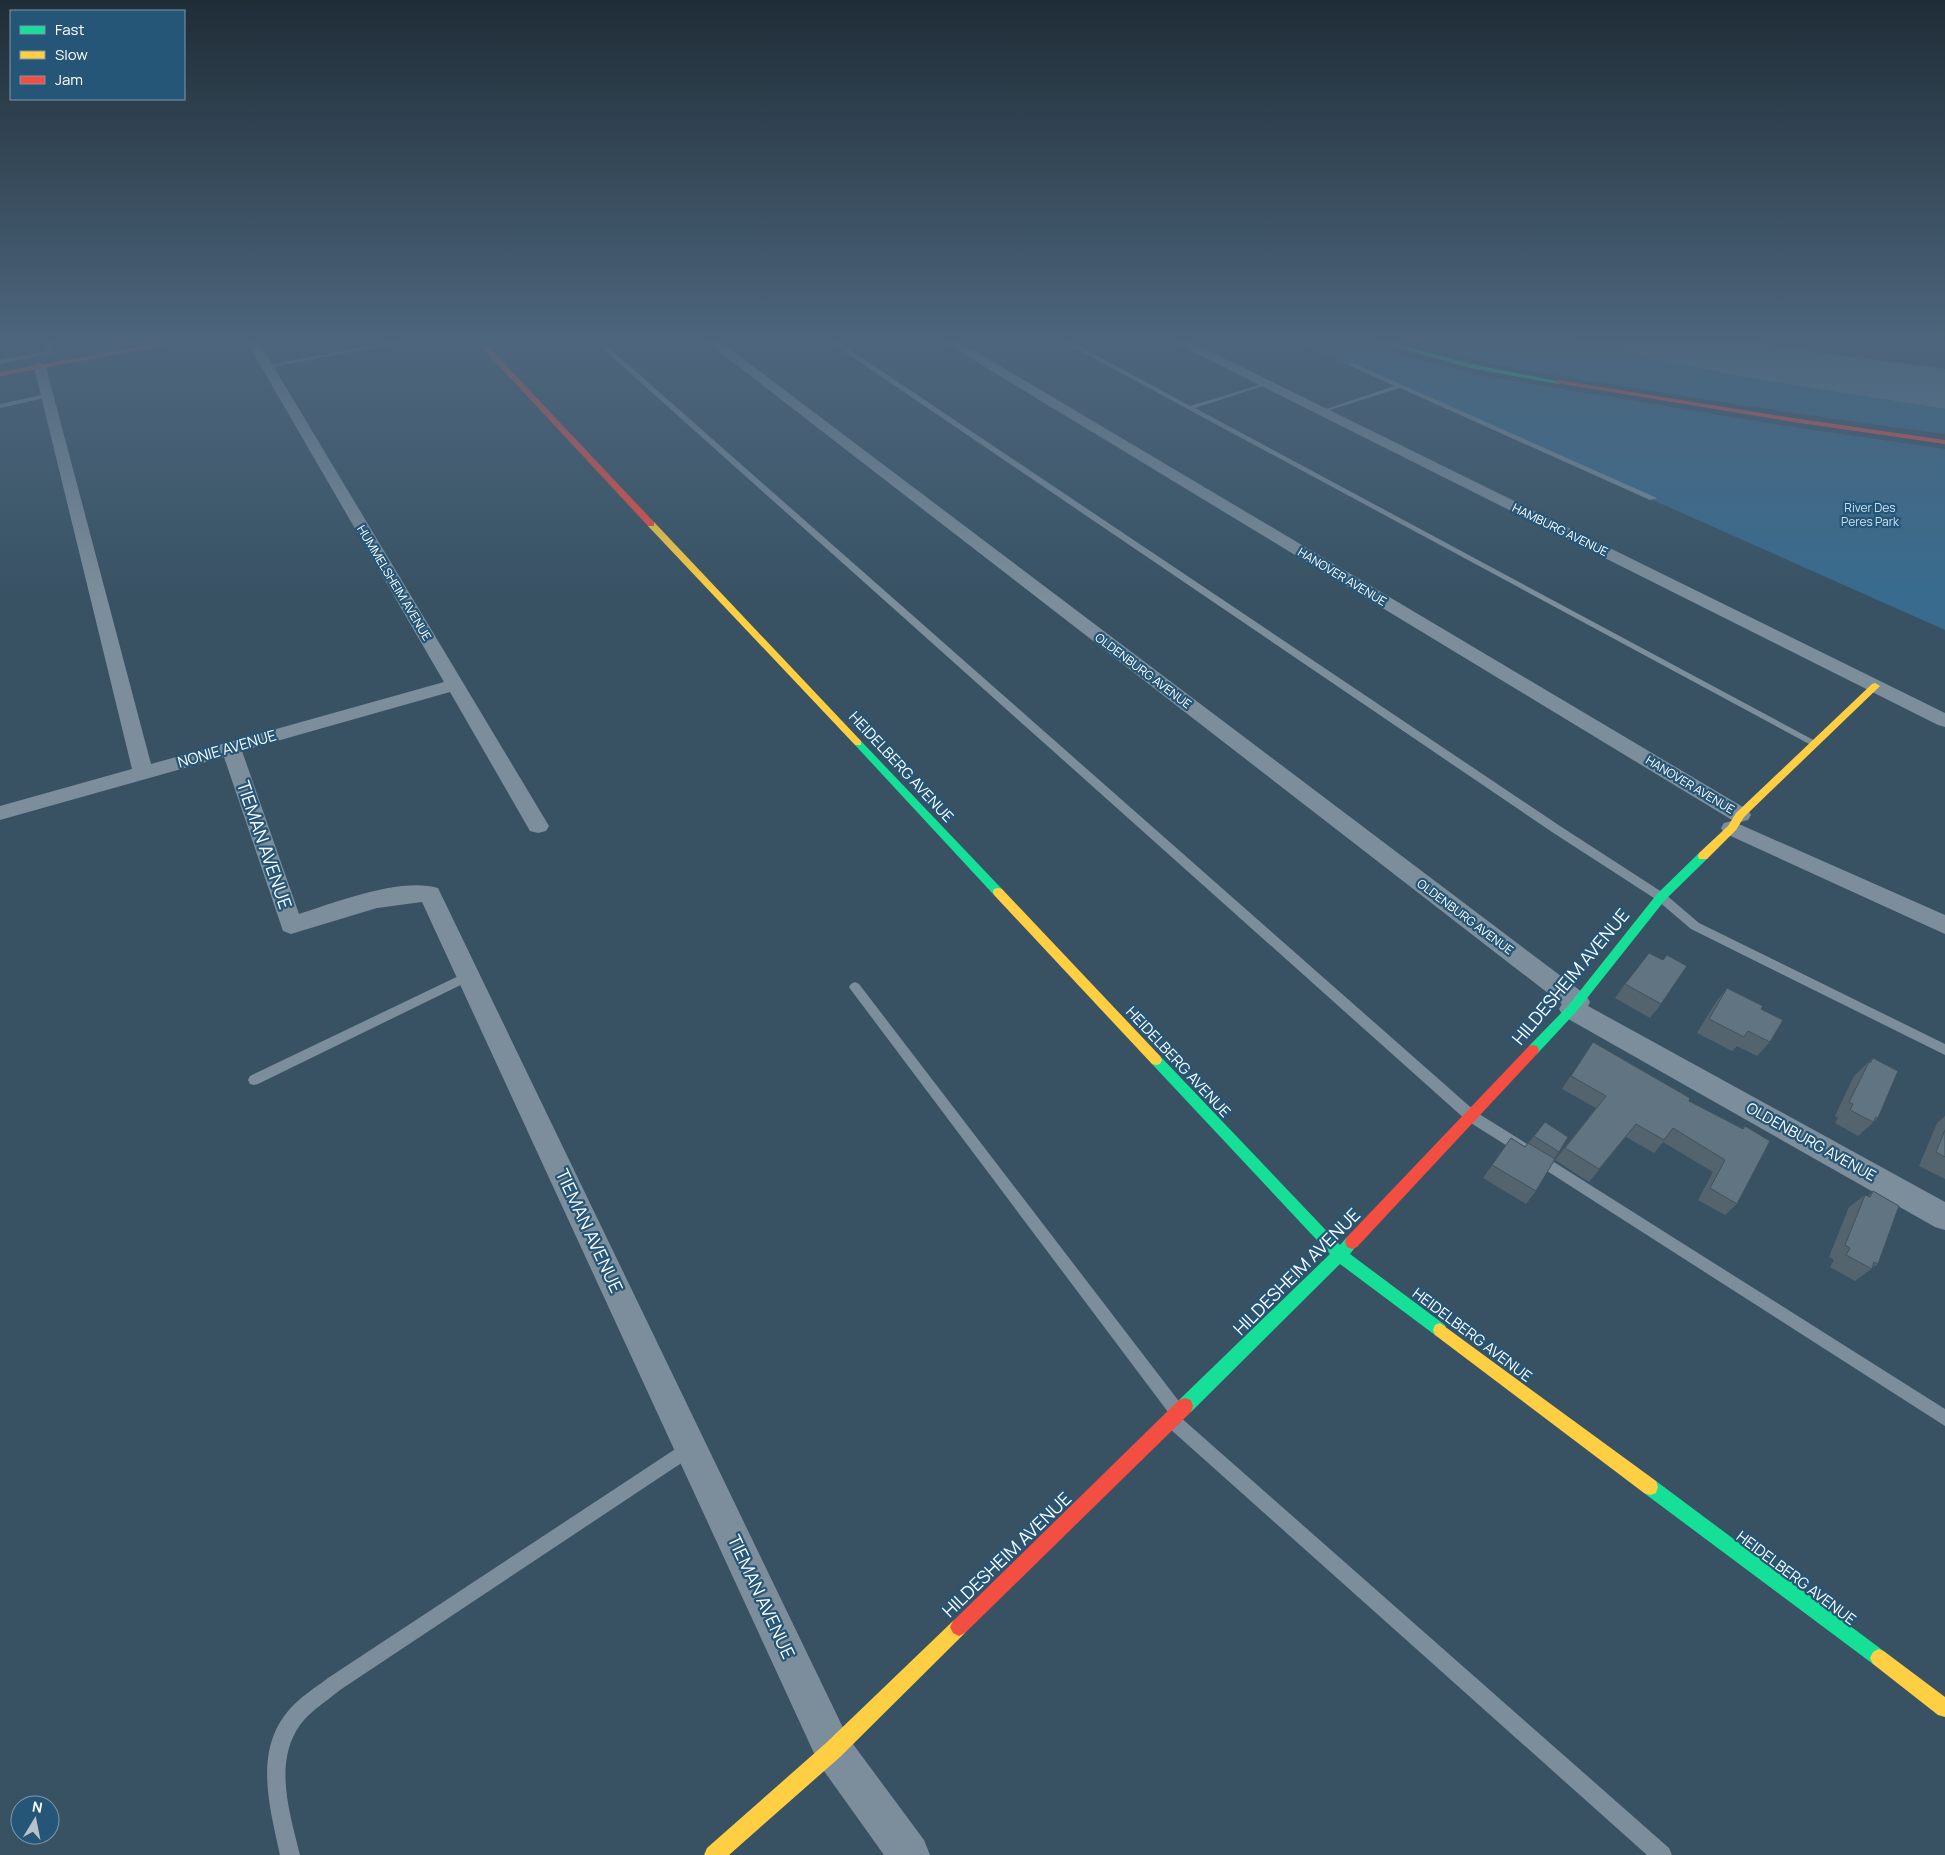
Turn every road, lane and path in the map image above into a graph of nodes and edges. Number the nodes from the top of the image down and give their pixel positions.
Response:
1 (55, 426) edge
2 (301, 426) edge
3 (558, 426) edge
4 (692, 426) edge
5 (821, 426) edge
6 (956, 426) edge
7 (1086, 426) edge
8 (1222, 426) edge
9 (1349, 426) edge
10 (1489, 426) edge
11 (1832, 426) edge
12 (1945, 442) edge
13 (1653, 498) dead end
14 (454, 685) junction
15 (1875, 686) junction
16 (1945, 721) edge
17 (1814, 743) junction
18 (231, 748) junction
19 (143, 774) junction
20 (0, 814) edge
21 (1736, 821) junction
22 (538, 826) dead end
23 (1661, 897) junction
24 (1945, 925) edge
25 (469, 976) junction
26 (855, 987) dead end
27 (1574, 1006) junction
28 (1945, 1050) edge
29 (254, 1080) dead end
30 (1471, 1116) junction
31 (1945, 1217) edge
32 (1340, 1255) junction
33 (1175, 1416) junction
34 (1945, 1418) edge
35 (691, 1447) junction
36 (1945, 1708) edge
37 (833, 1750) junction
38 (290, 1855) edge
39 (714, 1855) edge
40 (909, 1855) edge
41 (1662, 1855) edge

1 - 19 street
2 - 14 street, HUMMELSHEIM AVENUE
3 - 32 street, HEIDELBERG AVENUE
4 - 30 lane
5 - 27 street, OLDENBURG AVENUE
6 - 23 lane
7 - 21 street, HANOVER AVENUE
8 - 17 lane
9 - 15 street, HAMBURG AVENUE
10 - 13 lane
11 - 12 street
14 - 18 street, NONIE AVENUE
14 - 22 street, HUMMELSHEIM AVENUE
15 - 16 street, HAMBURG AVENUE
15 - 17 street, HILDESHEIM AVENUE
17 - 21 street, HILDESHEIM AVENUE
18 - 19 street, NONIE AVENUE
18 - 25 street, TIEMAN AVENUE
19 - 20 street, NONIE AVENUE
21 - 23 street, HILDESHEIM AVENUE
21 - 24 street, HANOVER AVENUE
23 - 27 street, HILDESHEIM AVENUE
23 - 28 lane
25 - 29 lane
25 - 35 street, TIEMAN AVENUE
26 - 33 lane
27 - 30 street, HILDESHEIM AVENUE
27 - 31 street, OLDENBURG AVENUE
30 - 32 street, HILDESHEIM AVENUE
30 - 34 lane
32 - 33 street, HILDESHEIM AVENUE
32 - 36 street, HEIDELBERG AVENUE
33 - 37 street, HILDESHEIM AVENUE
33 - 41 lane
35 - 37 street, TIEMAN AVENUE
35 - 38 lane
37 - 39 street, HILDESHEIM AVENUE
37 - 40 street, TIEMAN AVENUE

